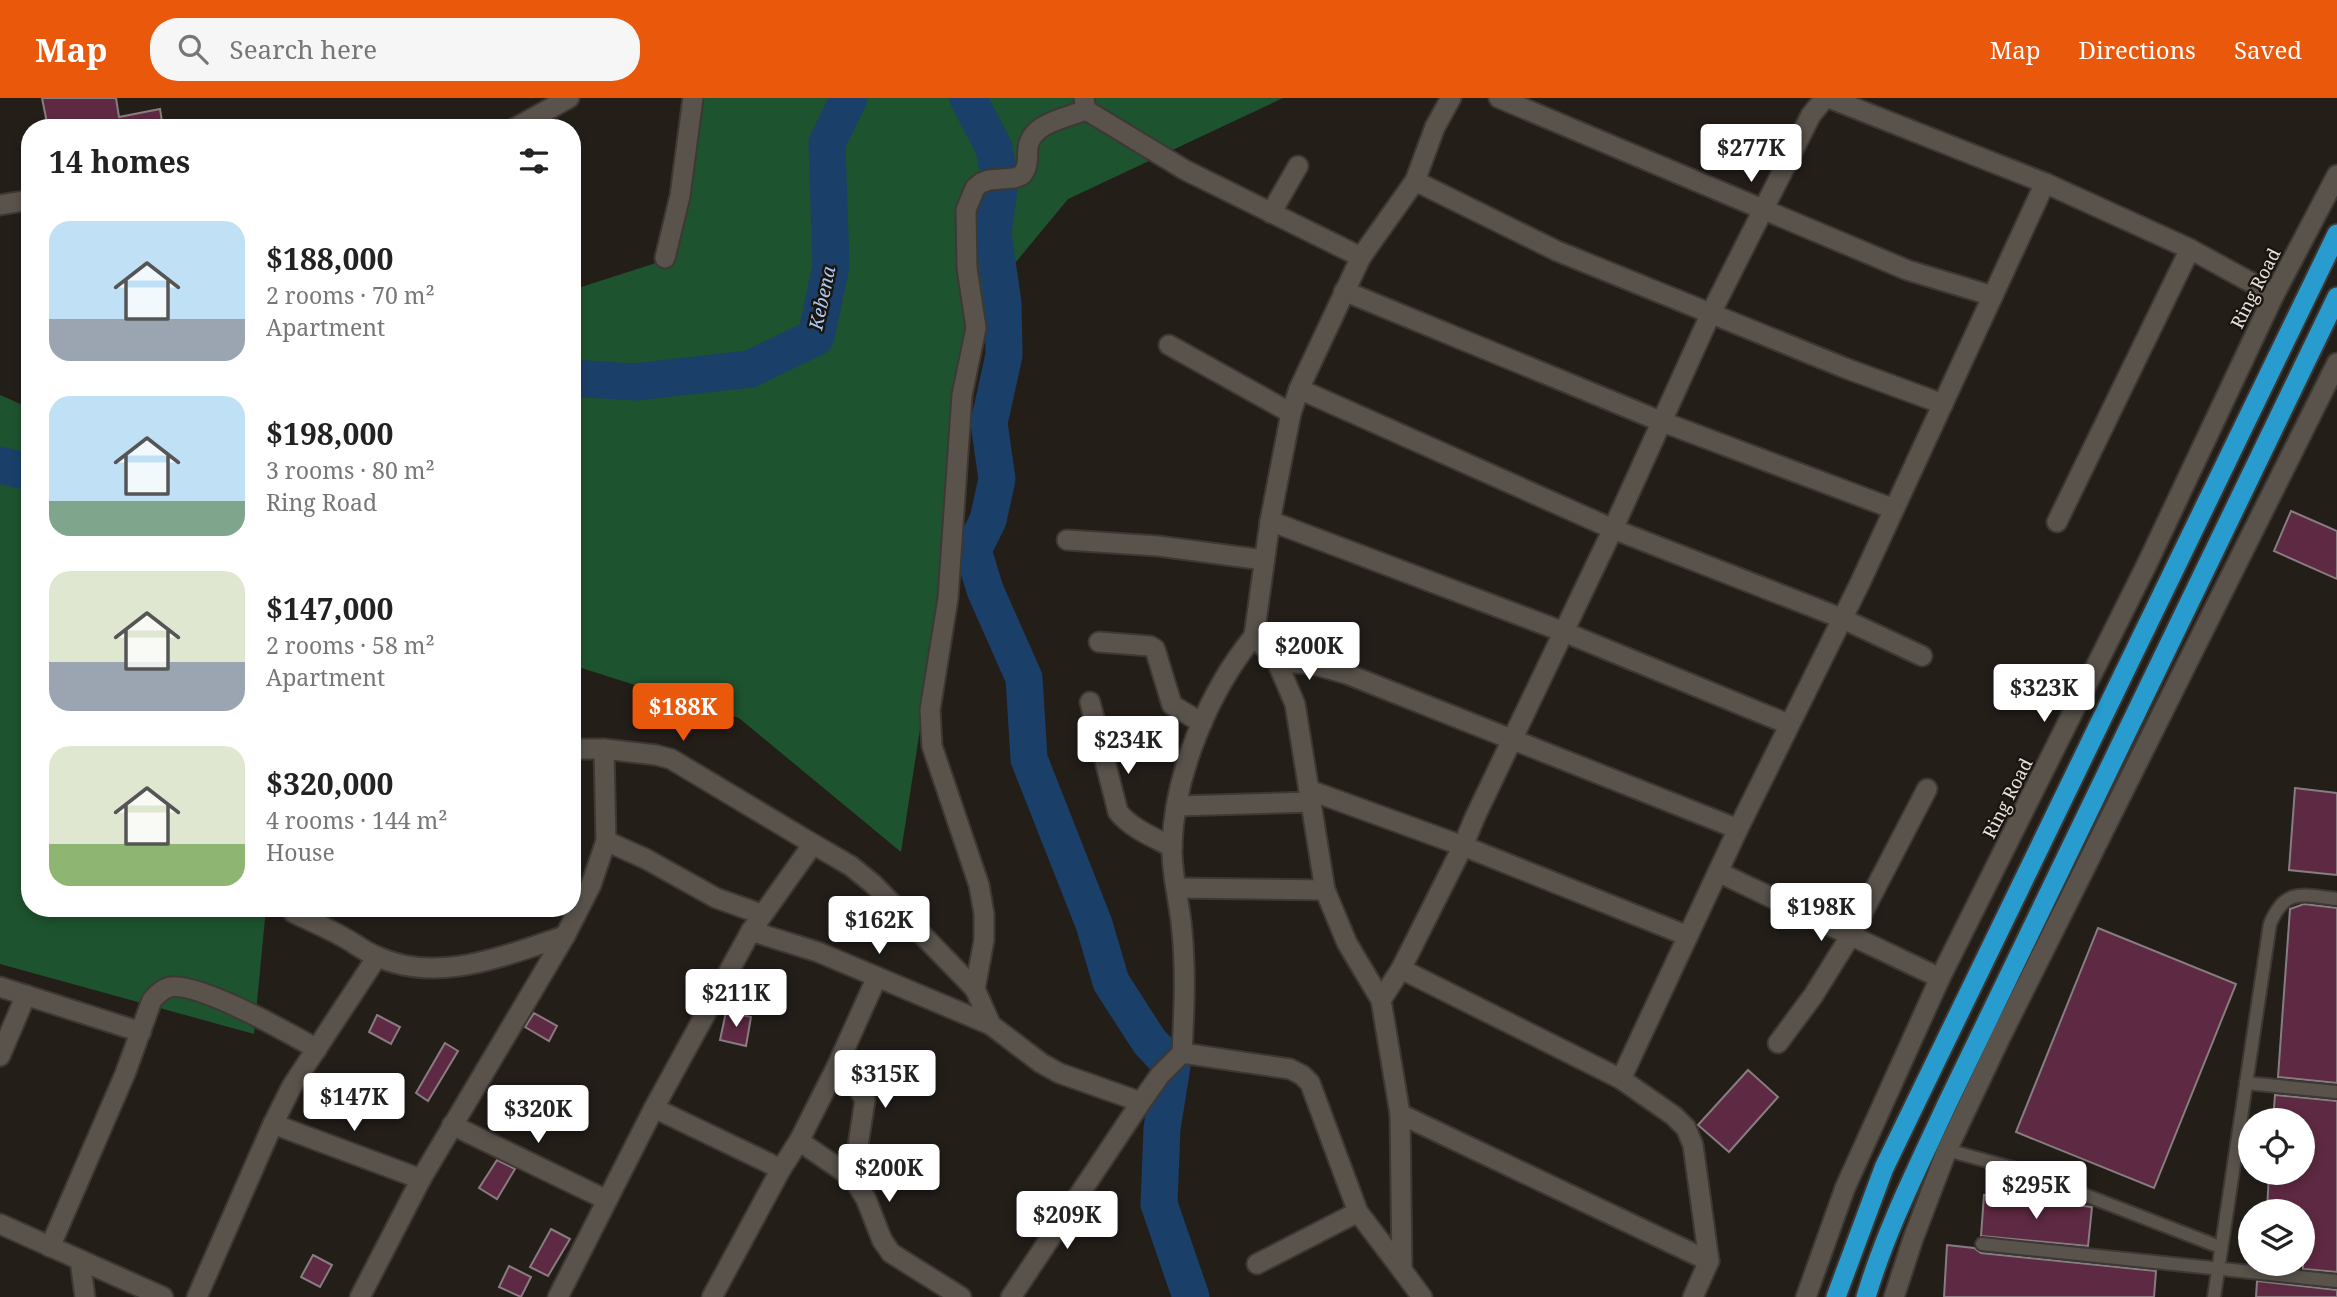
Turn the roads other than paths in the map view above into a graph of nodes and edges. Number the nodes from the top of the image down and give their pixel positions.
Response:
1 (569, 98) edge
2 (693, 98) edge
3 (1451, 98) edge
4 (1499, 98) edge
5 (1827, 98) edge
6 (1085, 104) edge
7 (531, 119) edge
8 (1298, 166) dead end
9 (2337, 175) edge
10 (1415, 181) junction
11 (2045, 183) junction
12 (21, 202) edge
13 (0, 205) edge
14 (1763, 211) junction
15 (1271, 213) junction
16 (2337, 234) edge
17 (2190, 249) junction
18 (1362, 257) junction
19 (665, 258) dead end
20 (1344, 291) junction
21 (2274, 295) junction
22 (1993, 296) junction
23 (2337, 297) edge
24 (1711, 313) junction
25 (1169, 345) dead end
26 (2337, 363) edge
27 (1298, 389) junction
28 (1943, 404) junction
29 (1291, 413) junction
30 (1660, 421) junction
31 (1894, 509) junction
32 (1270, 521) junction
33 (2057, 522) dead end
34 (1613, 529) junction
35 (1067, 540) dead end
36 (1264, 560) junction
37 (1841, 618) junction
38 (1564, 632) junction
39 (1254, 636) junction
40 (1099, 642) dead end
41 (1922, 656) dead end
42 (1278, 662) junction
43 (1090, 702) dead end
44 (1202, 723) junction
45 (1788, 724) junction
46 (1512, 741) junction
47 (581, 749) edge
48 (604, 749) junction
49 (1927, 789) dead end
50 (1310, 796) junction
51 (1178, 806) junction
52 (1738, 829) junction
53 (606, 841) junction
54 (813, 844) junction
55 (1463, 846) junction
56 (1172, 847) junction
57 (1718, 872) junction
58 (1177, 888) junction
59 (1325, 890) junction
60 (2337, 899) edge
61 (581, 905) edge
62 (302, 917) edge
63 (575, 917) edge
64 (756, 923) junction
65 (1851, 935) junction
66 (565, 936) junction
67 (1688, 936) junction
68 (377, 957) junction
69 (1401, 970) junction
70 (877, 977) junction
71 (1940, 978) junction
72 (0, 987) edge
73 (975, 989) junction
74 (26, 995) junction
75 (1381, 1000) junction
76 (991, 1025) junction
77 (141, 1032) junction
78 (1778, 1043) dead end
79 (317, 1049) junction
80 (0, 1056) edge
81 (1179, 1057) junction
82 (836, 1068) junction
83 (1621, 1079) junction
84 (2246, 1083) junction
85 (2337, 1092) edge
86 (1141, 1102) junction
87 (654, 1108) junction
88 (1400, 1114) junction
89 (273, 1124) junction
90 (453, 1125) junction
91 (799, 1141) junction
92 (1947, 1150) junction
93 (781, 1169) junction
94 (853, 1178) junction
95 (421, 1179) junction
96 (607, 1200) junction
97 (1358, 1212) junction
98 (0, 1224) edge
99 (1982, 1244) dead end
100 (50, 1247) junction
101 (2220, 1247) junction
102 (80, 1260) junction
103 (1709, 1261) junction
104 (1257, 1264) dead end
105 (2217, 1268) junction
106 (1402, 1270) junction
107 (2337, 1281) edge
108 (85, 1297) edge
109 (163, 1297) edge
110 (197, 1297) edge
111 (360, 1297) edge
112 (558, 1297) edge
113 (712, 1297) edge
114 (961, 1297) edge
115 (1011, 1297) edge
116 (1422, 1297) edge
117 (1693, 1297) edge
118 (1807, 1297) edge
119 (1836, 1297) edge
120 (1866, 1297) edge
121 (1894, 1297) edge
122 (2214, 1297) edge

1 - 7 street
2 - 19 street
3 - 10 street
4 - 14 street
5 - 11 street
5 - 14 street
6 - 15 street
6 - 73 street
8 - 15 street
9 - 21 street, Ring Road
10 - 18 street
10 - 24 street
11 - 17 street
11 - 22 street
12 - 13 street
14 - 22 street
14 - 24 street
15 - 18 street
16 - 119 highway
17 - 21 street
17 - 33 street
18 - 20 street
20 - 27 street
20 - 30 street
21 - 71 street, Ring Road
22 - 28 street
23 - 120 highway
24 - 28 street
24 - 30 street
25 - 29 street
26 - 92 street
27 - 29 street
27 - 34 street
28 - 31 street
29 - 32 street
30 - 31 street
30 - 34 street
31 - 37 street
32 - 36 street
32 - 38 street
34 - 37 street
34 - 38 street
35 - 36 street
36 - 39 street
37 - 41 street
37 - 45 street
38 - 45 street
38 - 46 street
39 - 42 street
39 - 44 street
40 - 44 street
42 - 46 street
42 - 50 street
43 - 56 street
44 - 51 street
45 - 52 street
46 - 52 street
46 - 55 street
47 - 48 street
48 - 53 street
48 - 54 street
49 - 65 street
50 - 51 street
50 - 55 street
50 - 59 street
51 - 56 street
52 - 57 street
53 - 61 street
53 - 64 street
54 - 64 street
54 - 73 street
55 - 67 street
55 - 69 street
56 - 58 street
57 - 65 street
57 - 67 street
58 - 59 street
58 - 81 street
59 - 75 street
60 - 84 lane
62 - 68 street
63 - 66 street
64 - 70 street
64 - 87 street
65 - 71 street
65 - 78 street
66 - 68 street
66 - 90 street
67 - 83 street
68 - 79 street
69 - 75 street
69 - 83 street
70 - 76 street
70 - 82 street
71 - 118 street, Ring Road
72 - 74 street
73 - 76 street
74 - 77 street
74 - 80 street
75 - 88 street
76 - 86 street
77 - 79 street
77 - 100 street
79 - 89 street
81 - 86 street
81 - 97 street
82 - 91 street
82 - 94 street
83 - 103 street
84 - 85 lane
84 - 101 lane
86 - 115 street
87 - 93 street
87 - 96 street
88 - 103 street
88 - 106 street
89 - 95 street
89 - 110 street
90 - 95 street
90 - 96 street
91 - 93 street
91 - 94 street
92 - 101 lane
92 - 121 street
93 - 113 street
94 - 114 street
95 - 111 street
96 - 112 street
97 - 104 street
97 - 106 street
98 - 100 street
99 - 105 lane
100 - 102 street
101 - 105 lane
102 - 108 street
102 - 109 street
103 - 117 street
105 - 107 lane
105 - 122 lane
106 - 116 street

